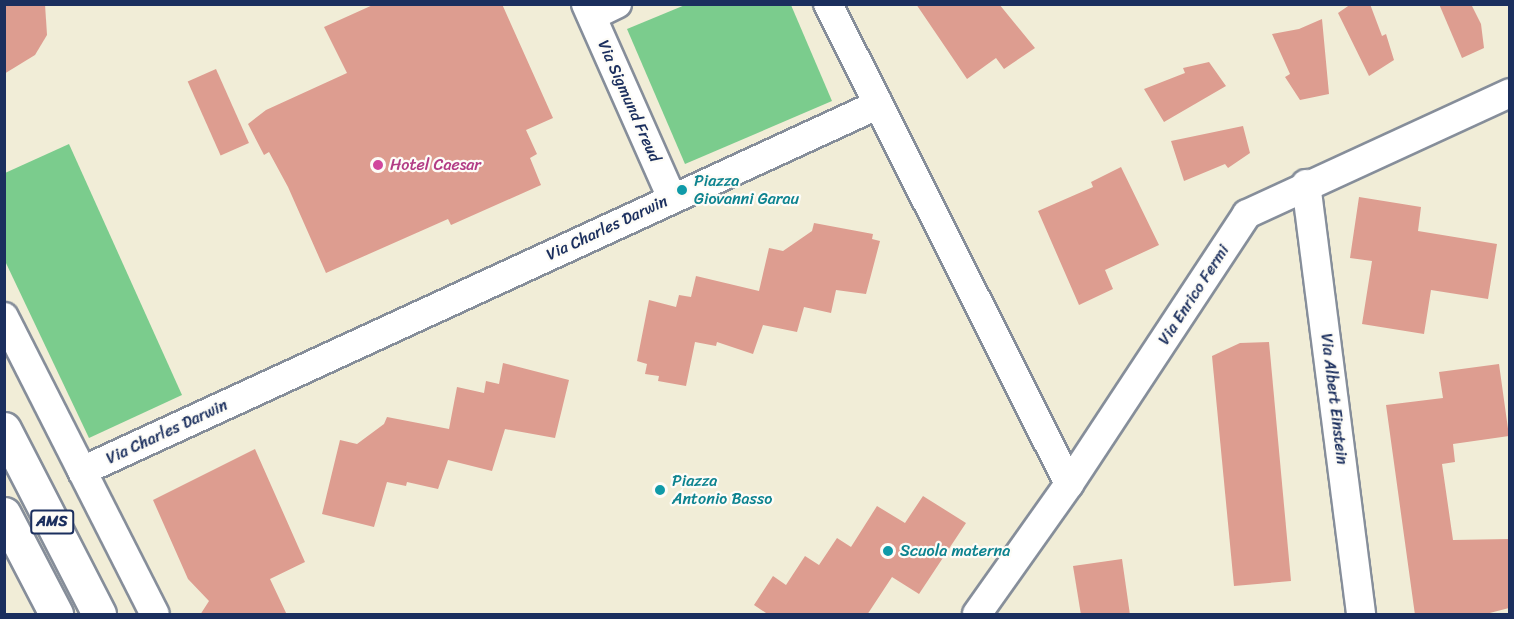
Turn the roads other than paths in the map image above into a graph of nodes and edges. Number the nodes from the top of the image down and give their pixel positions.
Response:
1 (617, 4) edge
2 (828, 4) edge
3 (589, 10) edge
4 (1509, 93) edge
5 (879, 104) junction
6 (1306, 184) junction
7 (672, 198) junction
8 (4, 317) edge
9 (4, 429) edge
10 (82, 471) junction
11 (1069, 484) junction
12 (4, 514) edge
13 (56, 615) edge
14 (99, 615) edge
15 (155, 615) edge
16 (977, 615) edge
17 (1361, 615) edge

1 - 3 street
2 - 5 street
3 - 7 street, Via Sigmund Freud
4 - 6 street, Via Enrico Fermi
5 - 7 street, Via Charles Darwin
5 - 11 street
6 - 11 street, Via Enrico Fermi
6 - 17 street, Via Albert Einstein
7 - 10 street, Via Charles Darwin
8 - 10 street
9 - 14 highway, AMS
10 - 15 street
11 - 16 street, Via Enrico Fermi
12 - 13 highway, AMS

